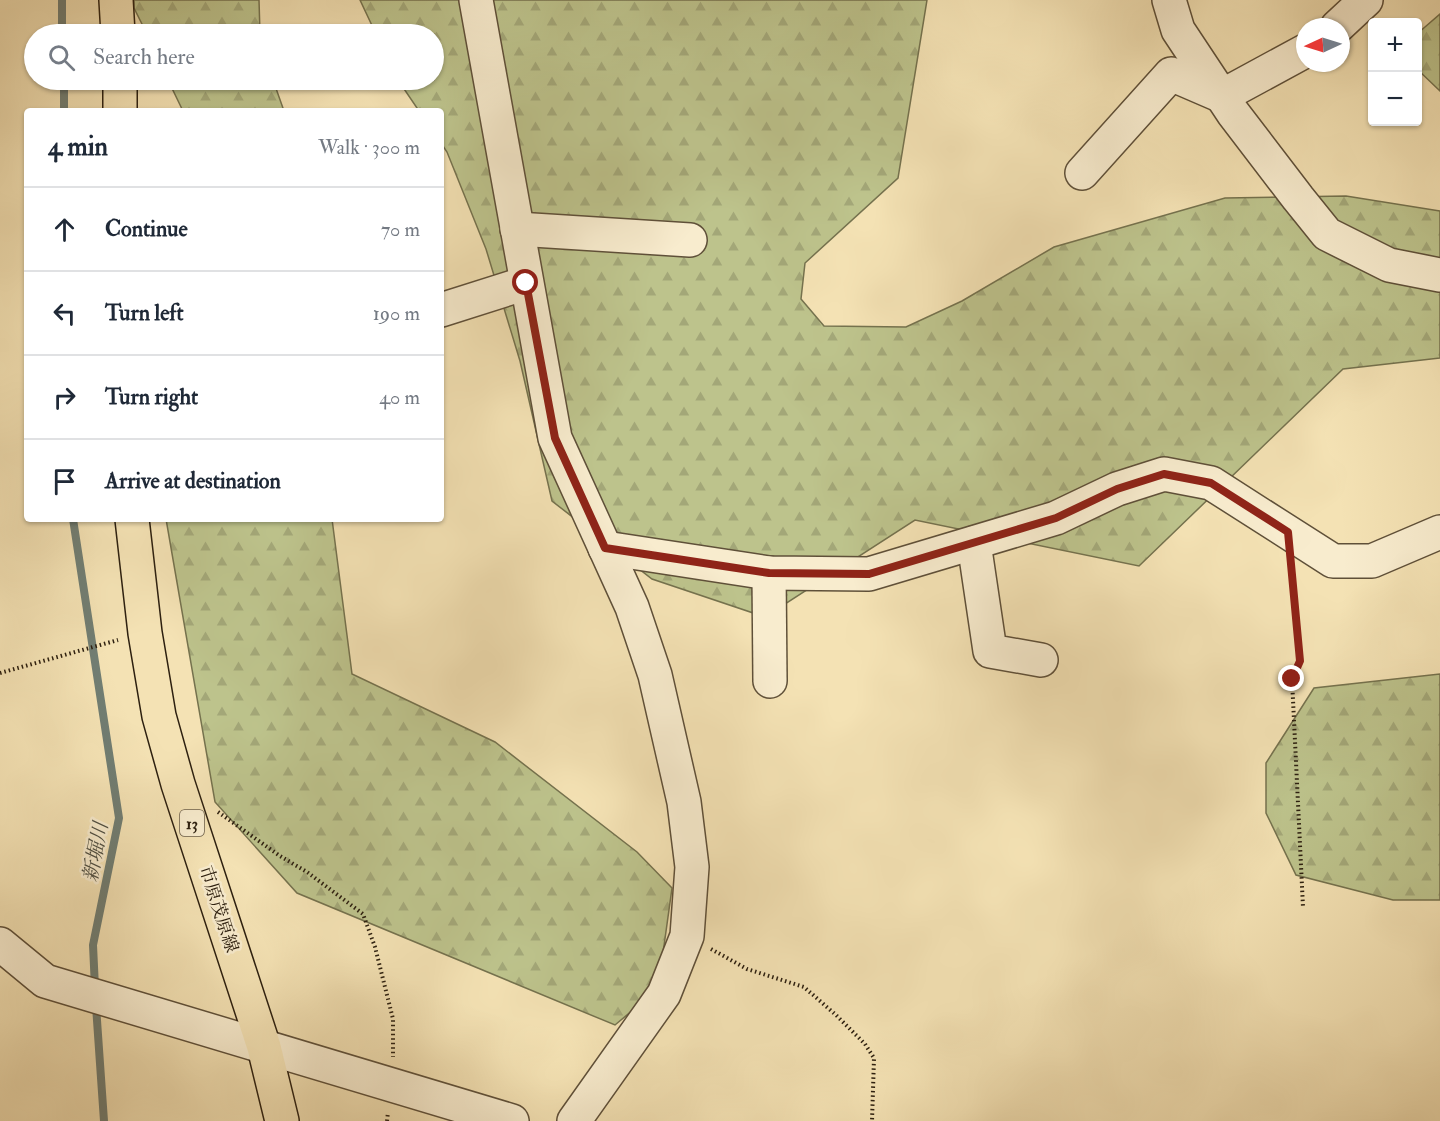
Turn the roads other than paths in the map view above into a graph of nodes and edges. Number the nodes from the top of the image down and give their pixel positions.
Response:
1 (116, 0) edge
2 (476, 0) edge
3 (1366, 0) edge
4 (1166, 7) edge
5 (1347, 18) edge
6 (117, 24) edge
7 (1296, 56) edge
8 (120, 90) edge
9 (1222, 96) junction
10 (120, 108) edge
11 (1082, 172) dead end
12 (517, 229) junction
13 (690, 240) dead end
14 (1440, 275) edge
15 (526, 283) junction
16 (444, 309) edge
17 (132, 522) edge
18 (1440, 532) edge
19 (974, 543) junction
20 (605, 548) junction
21 (769, 573) junction
22 (1041, 660) dead end
23 (771, 681) dead end
24 (0, 944) edge
25 (264, 1047) junction
26 (282, 1121) edge
27 (512, 1121) edge
28 (574, 1121) edge

1 - 6 main road
2 - 12 street
3 - 5 street
4 - 9 street
7 - 9 street
8 - 10 main road
9 - 11 street
9 - 14 street
12 - 13 street
12 - 15 street
15 - 16 street
15 - 20 street
17 - 25 main road, 市原茂原線 / 13
18 - 19 street
19 - 21 street
19 - 22 street
20 - 21 street
20 - 28 street
21 - 23 street
24 - 25 street
25 - 26 main road, 市原茂原線 / 13
25 - 27 street

